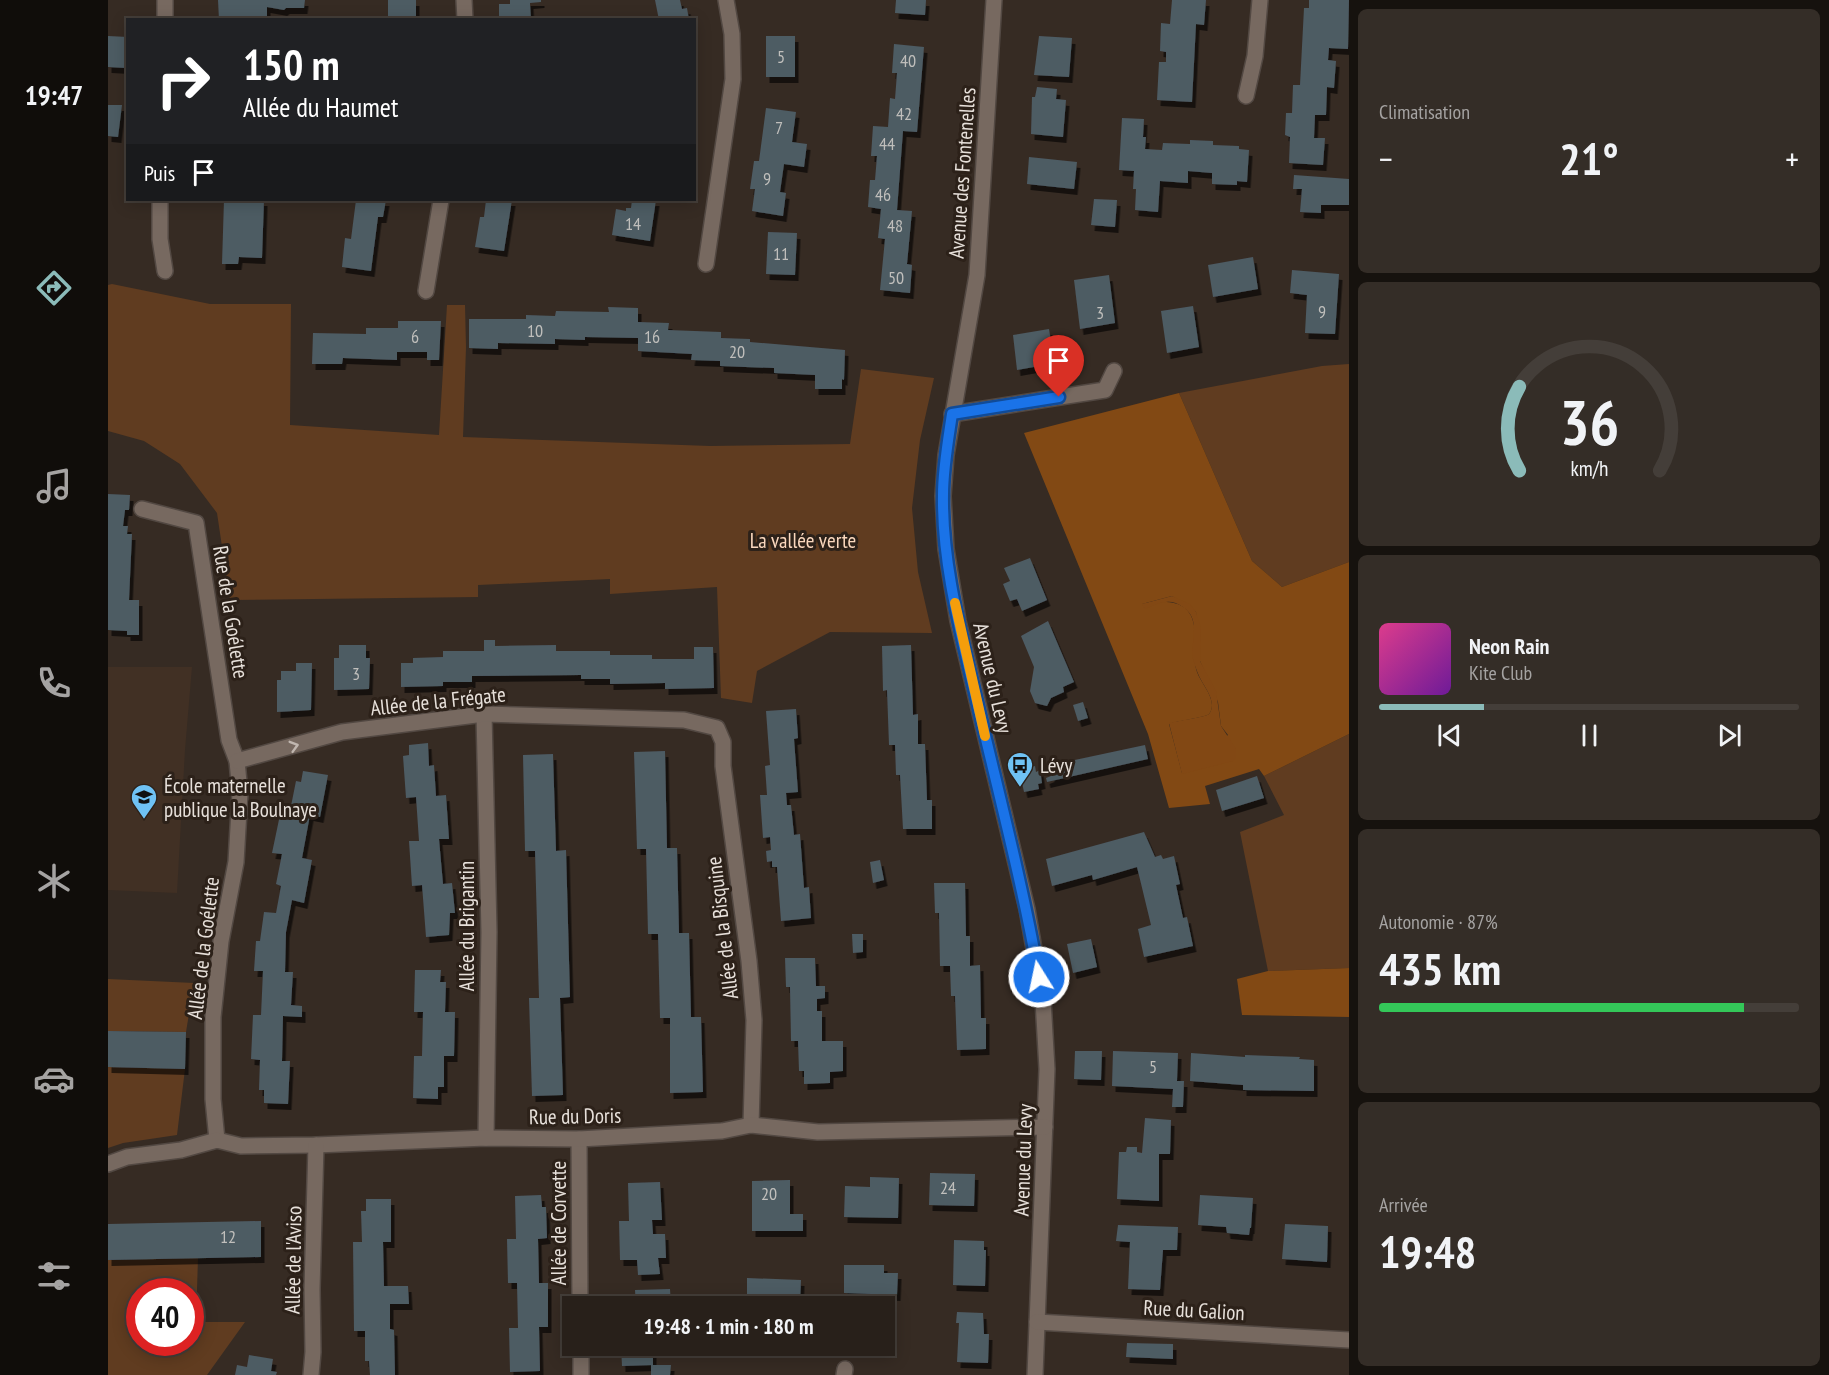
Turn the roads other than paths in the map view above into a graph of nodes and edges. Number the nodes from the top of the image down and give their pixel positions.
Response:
1 (165, 0) edge
2 (464, 0) edge
3 (726, 0) edge
4 (994, 0) edge
5 (1260, 0) edge
6 (165, 18) edge
7 (465, 18) edge
8 (1246, 96) dead end
9 (160, 201) edge
10 (441, 201) edge
11 (706, 264) dead end
12 (165, 271) dead end
13 (426, 291) dead end
14 (965, 348) joint
15 (1114, 370) dead end
16 (952, 414) junction
17 (142, 509) dead end
18 (484, 714) junction
19 (717, 728) joint
20 (237, 761) junction
21 (751, 1125) junction
22 (1046, 1127) junction
23 (486, 1138) junction
24 (579, 1139) junction
25 (217, 1140) junction
26 (316, 1145) junction
27 (108, 1164) edge
28 (580, 1296) edge
29 (1037, 1322) junction
30 (1349, 1340) edge
31 (580, 1356) edge
32 (311, 1375) edge
33 (581, 1375) edge
34 (1035, 1375) edge

1 - 6 street
2 - 7 street
3 - 11 street
4 - 14 street, Avenue des Fontenelles
5 - 8 street
9 - 12 street
10 - 13 street
14 - 16 street, Avenue du Levy
15 - 16 street
16 - 22 street, Avenue du Levy
17 - 20 street, Rue de la Goélette
18 - 19 street, Allée de la Frégate
20 -> 18 street, Allée de la Frégate
18 - 23 street, Allée du Brigantin
19 - 21 street, Allée de la Bisquine
20 - 25 street, Allée de la Goélette
21 - 22 street, Rue du Doris
21 - 24 street, Rue du Doris
22 - 29 street, Avenue du Levy
23 - 24 street, Rue du Doris
23 - 26 street, Rue du Doris
24 - 28 street, Allée de Corvette
25 - 26 street, Rue du Doris
25 - 27 street, Rue du Doris
26 - 32 street, Allée de l'Aviso
29 - 30 street, Rue du Galion
29 - 34 street, Avenue du Levy
31 - 33 street

